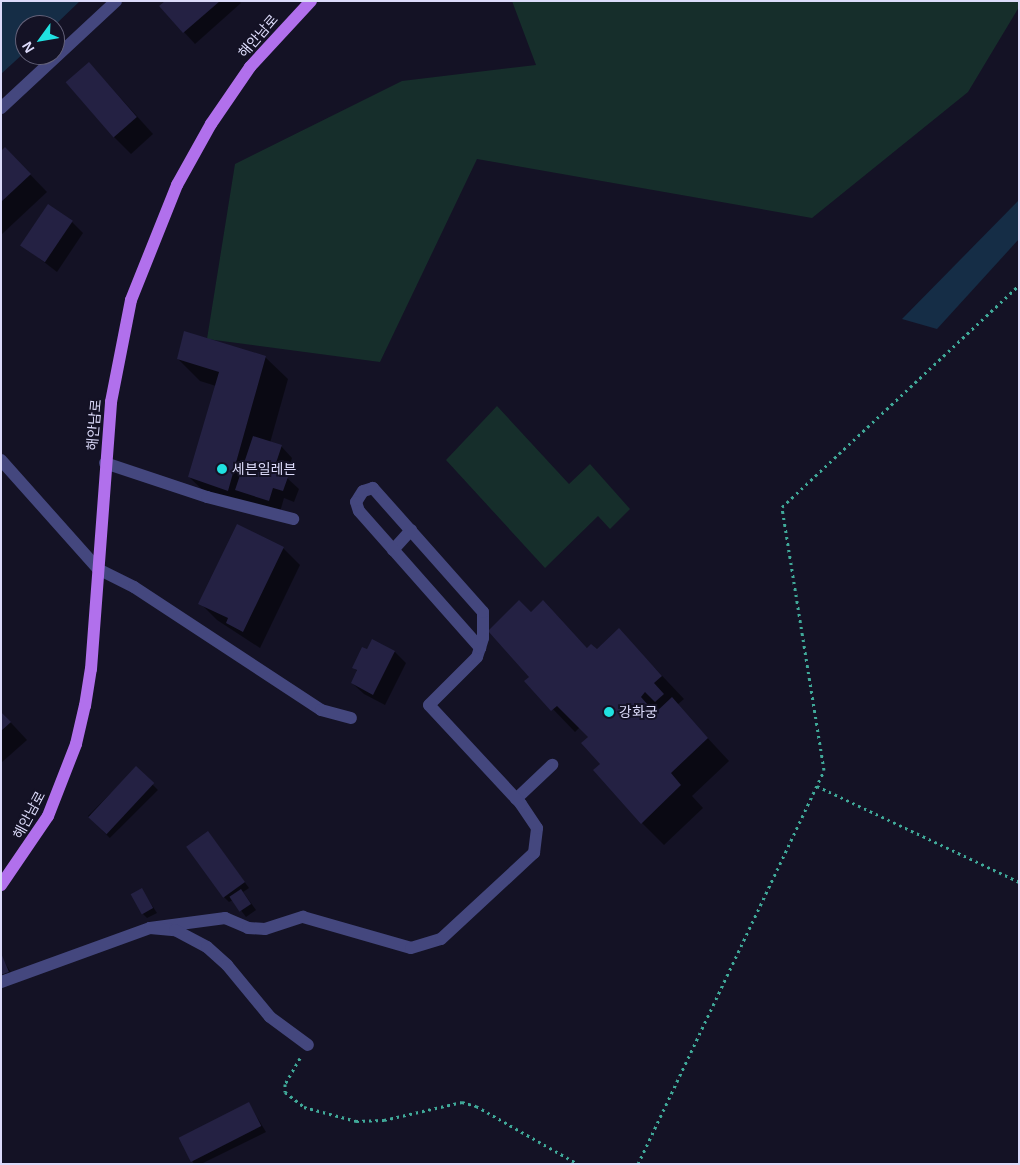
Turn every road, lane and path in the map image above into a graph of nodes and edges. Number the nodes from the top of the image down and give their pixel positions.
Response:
1 (116, 1) edge
2 (311, 1) edge
3 (1, 108) edge
4 (1019, 285) edge
5 (1, 460) edge
6 (105, 463) junction
7 (293, 519) dead end
8 (412, 530) junction
9 (392, 550) junction
10 (98, 568) junction
11 (480, 648) junction
12 (351, 718) dead end
13 (552, 765) dead end
14 (817, 786) junction
15 (516, 799) junction
16 (1019, 882) edge
17 (1, 885) edge
18 (150, 928) junction
19 (1, 982) edge
20 (308, 1045) joint
21 (578, 1164) edge
22 (638, 1164) edge

1 - 3 lane
2 - 6 main road, 해안남로
4 - 14 path
5 - 10 lane
6 - 7 lane
6 - 10 main road, 해안남로
8 - 9 lane
8 - 9 lane
8 - 11 lane
9 - 11 lane
10 - 12 lane
10 - 17 main road, 해안남로
11 - 15 lane
13 - 15 lane
14 - 16 path
14 - 22 path
15 - 18 lane
18 - 19 lane
18 - 20 lane
20 - 21 path

